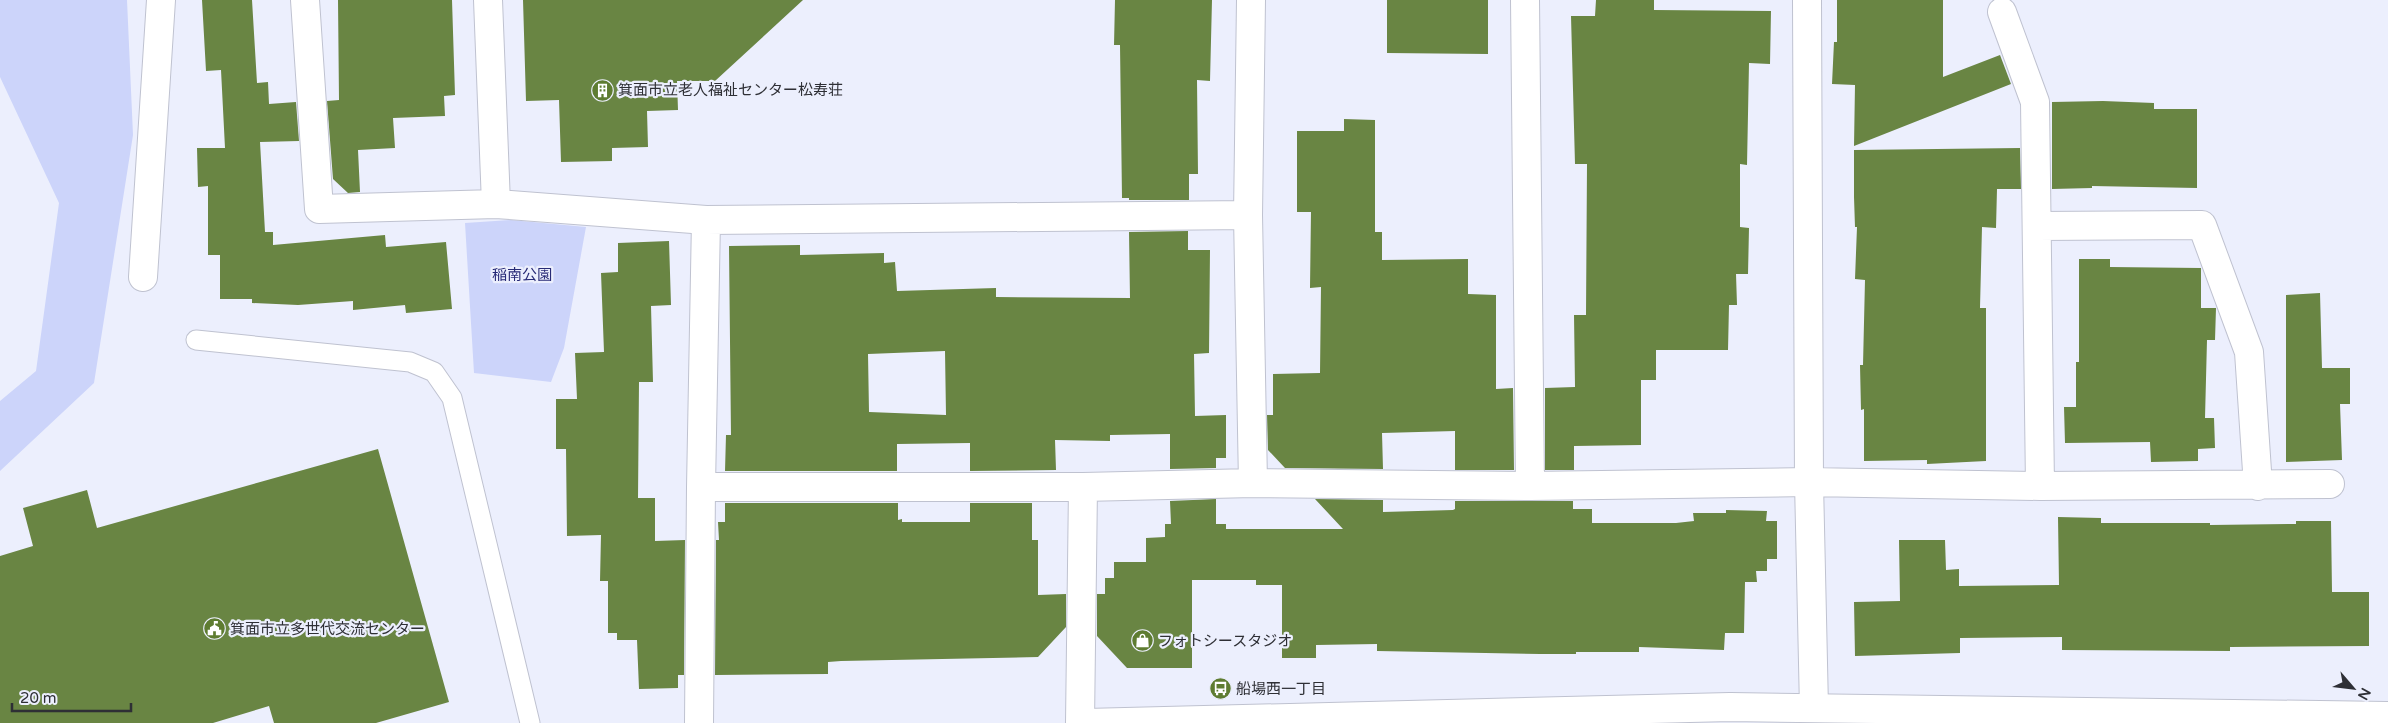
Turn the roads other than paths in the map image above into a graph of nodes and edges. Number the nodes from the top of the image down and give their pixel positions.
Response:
1 (161, 0) edge
2 (305, 0) edge
3 (488, 0) edge
4 (1250, 0) edge
5 (1524, 0) edge
6 (1807, 0) edge
7 (2002, 12) dead end
8 (496, 204) junction
9 (1248, 215) junction
10 (706, 220) junction
11 (2036, 226) junction
12 (143, 277) dead end
13 (196, 340) dead end
14 (1809, 482) junction
15 (1253, 483) junction
16 (2330, 484) dead end
17 (1530, 486) junction
18 (2040, 486) junction
19 (2258, 486) junction
20 (700, 487) junction
21 (1083, 487) junction
22 (1814, 716) edge
23 (2388, 716) edge
24 (530, 723) edge
25 (699, 723) edge
26 (1080, 723) edge
27 (1086, 723) edge

1 - 12 street
2 - 8 street
3 - 8 street
4 - 9 street
5 - 17 street
6 - 14 street
7 - 11 street
8 - 10 street
9 - 10 street
9 - 15 street
10 - 20 street
11 - 18 street
11 - 19 street
13 - 24 lane
14 - 17 street
14 - 18 street
14 - 22 street
15 - 17 street
15 - 21 street
16 - 19 street
18 - 19 street
20 - 21 street
20 - 25 street
21 - 26 street
22 - 23 street
22 - 27 street

